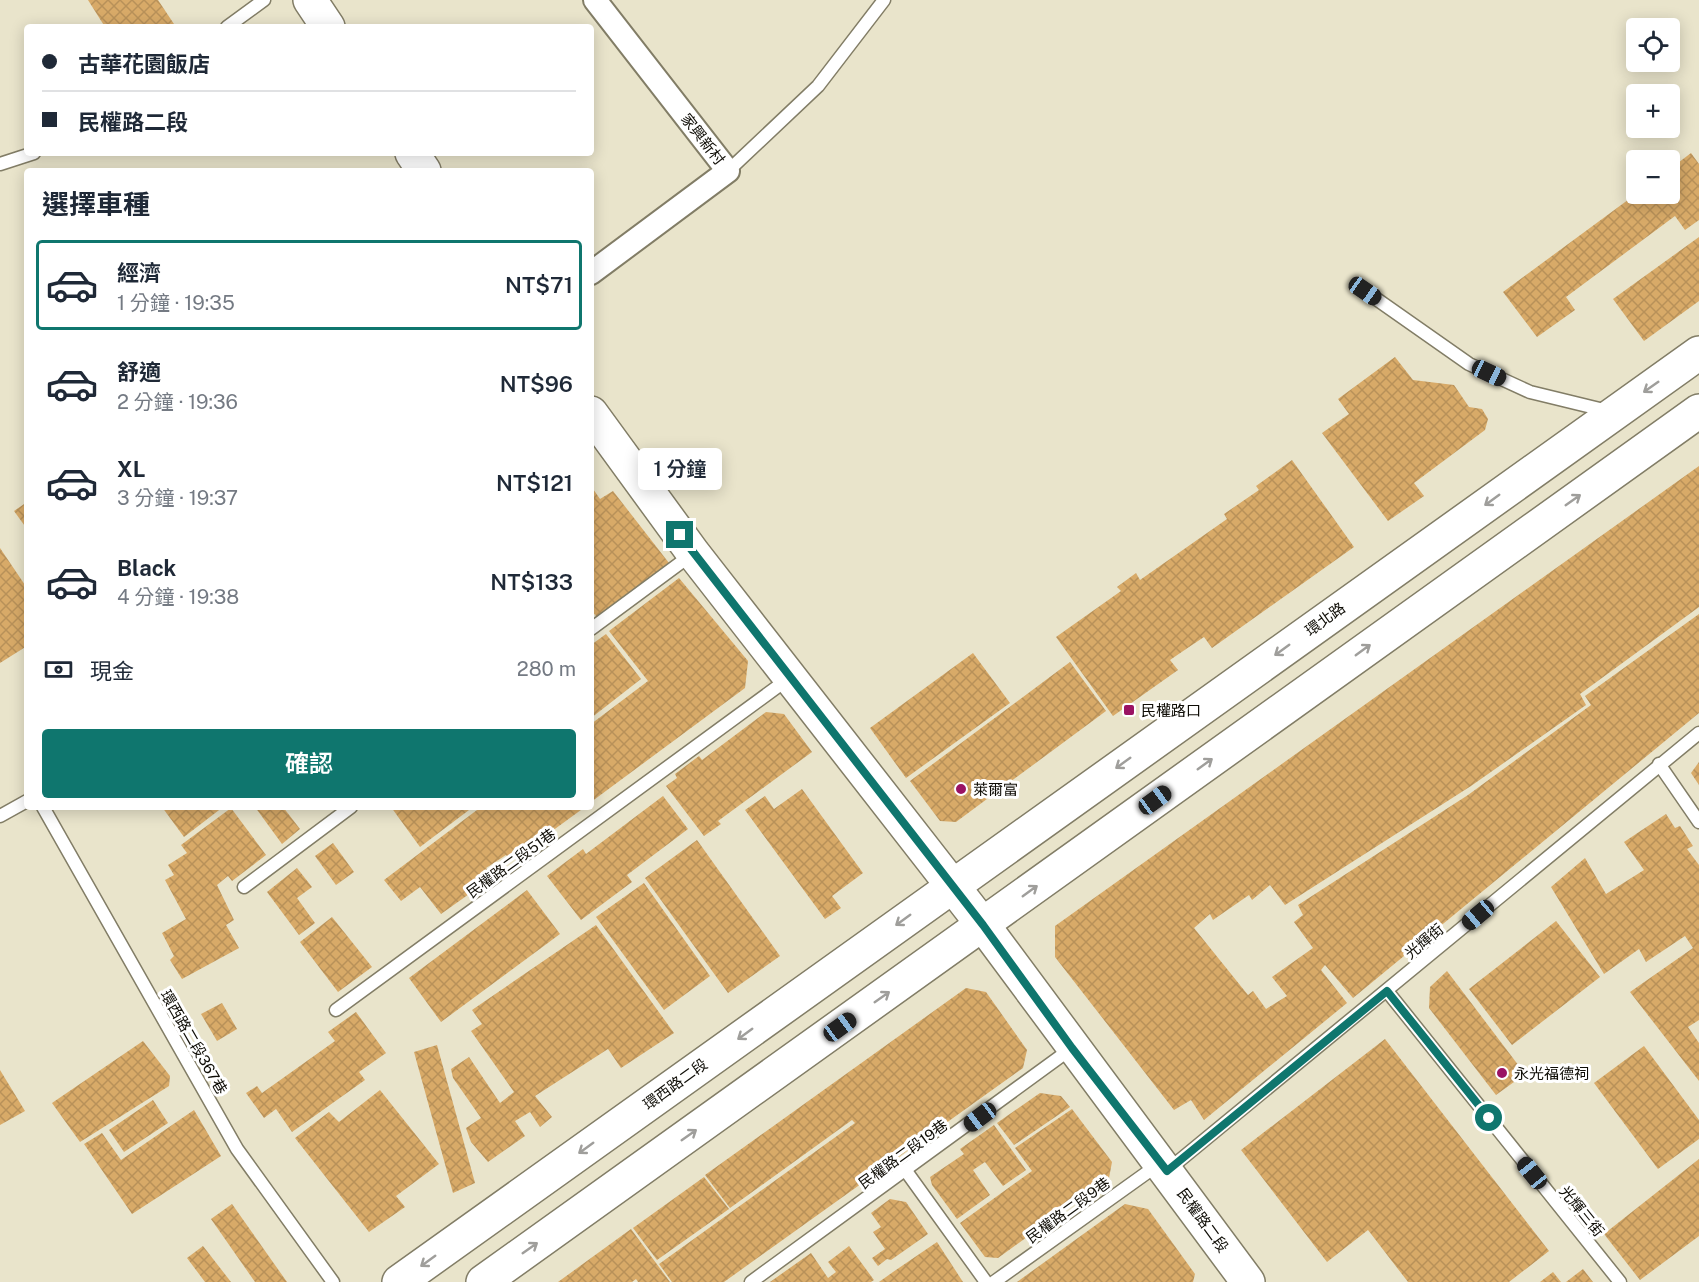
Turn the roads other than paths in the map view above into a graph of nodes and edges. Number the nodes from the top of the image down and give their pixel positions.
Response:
1 (264, 0) edge
2 (310, 0) edge
3 (595, 0) edge
4 (884, 0) edge
5 (231, 24) edge
6 (326, 24) edge
7 (25, 156) edge
8 (0, 164) edge
9 (728, 171) junction
10 (594, 271) edge
11 (1365, 291) dead end
12 (1699, 353) edge
13 (1699, 411) edge
14 (1615, 412) junction
15 (595, 424) edge
16 (693, 553) junction
17 (594, 627) edge
18 (790, 677) junction
19 (1699, 733) edge
20 (1659, 764) junction
21 (24, 803) edge
22 (45, 810) edge
23 (347, 810) edge
24 (0, 816) edge
25 (1699, 822) edge
26 (951, 886) junction
27 (244, 887) dead end
28 (983, 925) junction
29 (1387, 991) junction
30 (336, 1010) dead end
31 (1072, 1048) junction
32 (1164, 1167) junction
33 (906, 1171) junction
34 (333, 1282) edge
35 (399, 1282) edge
36 (483, 1282) edge
37 (751, 1282) edge
38 (986, 1282) edge
39 (994, 1282) edge
40 (1248, 1282) edge
41 (1620, 1282) edge

1 - 5 lane
2 - 6 main road
3 - 9 street, 家興新村
4 - 9 lane
7 - 8 lane
9 - 10 street, 家興新村
11 - 14 lane
12 -> 14 main road, 環北路
28 -> 13 main road
14 -> 26 main road, 環北路
15 - 16 main road, 民權路二段
16 - 17 lane
16 - 18 main road, 民權路二段
18 - 26 main road, 民權路二段
18 - 30 lane, 民權路二段51巷
19 - 20 lane, 光輝街
20 - 25 lane
20 - 29 lane, 光輝街
21 - 24 lane
22 - 34 lane, 環西路二段367巷
23 - 27 lane
26 - 28 main road, 民權路二段
26 -> 35 main road, 環西路二段
28 - 31 main road, 民權路二段
36 -> 28 main road
29 - 32 lane, 光輝街
29 - 41 lane, 光輝三街
31 - 32 main road, 民權路二段
31 - 33 lane, 民權路二段19巷
32 - 39 lane, 民權路二段9巷
32 - 40 main road, 民權路二段
33 - 37 lane, 民權路二段19巷
33 - 38 lane

